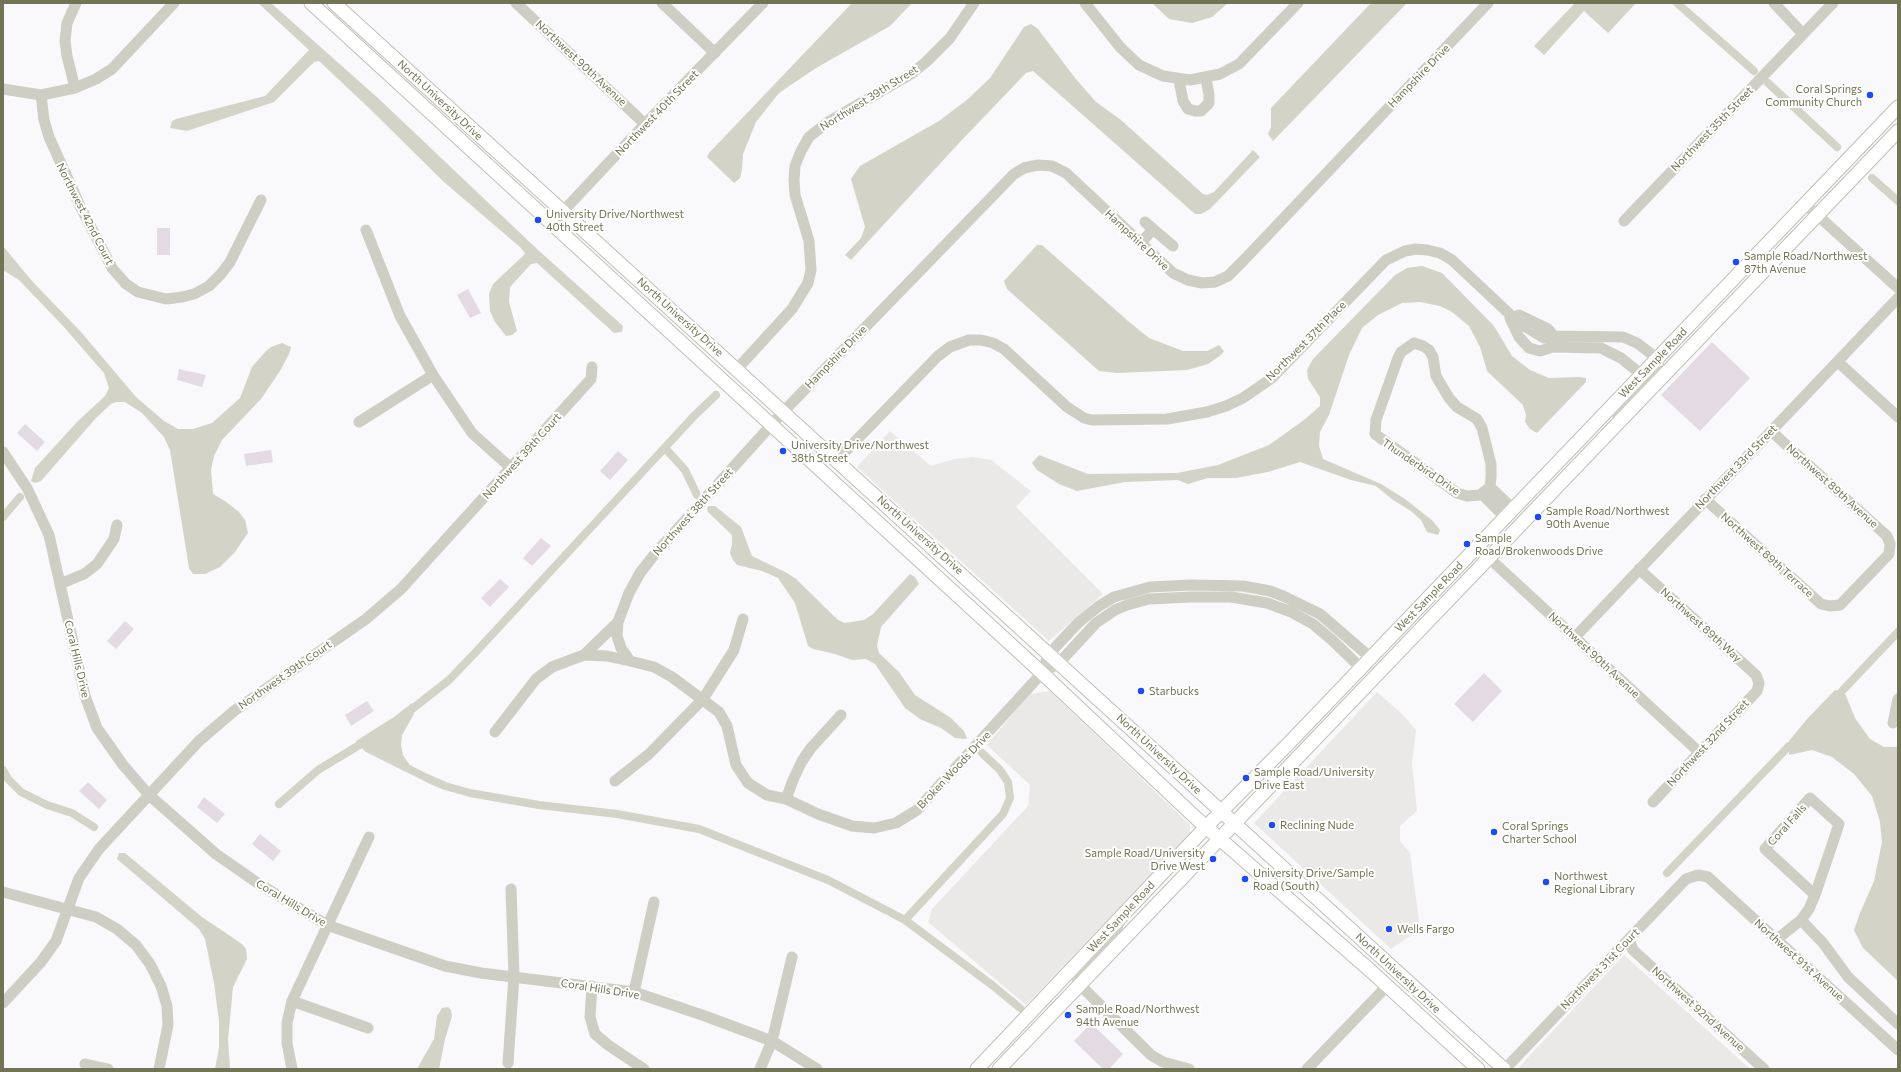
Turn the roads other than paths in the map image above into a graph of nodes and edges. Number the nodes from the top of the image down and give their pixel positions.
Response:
1 (76, 3) edge
2 (174, 3) edge
3 (311, 3) edge
4 (334, 3) edge
5 (516, 3) edge
6 (662, 3) edge
7 (763, 3) edge
8 (974, 3) edge
9 (1085, 3) edge
10 (1298, 3) edge
11 (1488, 3) edge
12 (1774, 3) edge
13 (1833, 3) edge
14 (1803, 34) junction
15 (715, 53) junction
16 (1206, 78) junction
17 (1178, 80) junction
18 (76, 88) junction
19 (3, 89) edge
20 (41, 95) junction
21 (1898, 108) edge
22 (645, 124) junction
23 (1898, 131) edge
24 (261, 200) dead end
25 (1805, 204) junction
26 (562, 212) junction
27 (1818, 215) junction
28 (1624, 221) dead end
29 (552, 223) junction
30 (366, 230) dead end
31 (1141, 243) junction
32 (1173, 246) dead end
33 (1898, 288) edge
34 (1898, 298) edge
35 (1507, 312) junction
36 (1553, 342) junction
37 (1658, 358) junction
38 (1838, 362) junction
39 (592, 367) dead end
40 (737, 369) junction
41 (433, 375) junction
42 (1642, 375) junction
43 (783, 412) junction
44 (1898, 417) edge
45 (359, 422) dead end
46 (1618, 423) junction
47 (770, 425) junction
48 (1771, 431) junction
49 (3, 452) edge
50 (837, 460) junction
51 (511, 468) junction
52 (1548, 473) junction
53 (1486, 491) junction
54 (1705, 499) junction
55 (1509, 513) junction
56 (117, 525) dead end
57 (935, 548) junction
58 (1489, 558) junction
59 (1464, 560) junction
60 (949, 561) junction
61 (921, 563) junction
62 (1639, 569) junction
63 (936, 576) junction
64 (60, 584) junction
65 (1231, 584) junction
66 (1150, 586) junction
67 (1230, 597) junction
68 (1148, 599) junction
69 (1830, 606) joint
70 (1313, 610) junction
71 (743, 619) dead end
72 (1306, 620) junction
73 (618, 622) junction
74 (1074, 627) junction
75 (1083, 635) junction
76 (1413, 637) junction
77 (1575, 637) junction
78 (584, 655) junction
79 (1054, 658) junction
80 (1371, 658) junction
81 (630, 661) junction
82 (1361, 668) junction
83 (1042, 673) junction
84 (1759, 683) joint
85 (703, 699) junction
86 (1898, 699) edge
87 (841, 715) dead end
88 (1893, 722) dead end
89 (495, 732) dead end
90 (1699, 752) junction
91 (615, 781) dead end
92 (149, 795) junction
93 (786, 799) junction
94 (1653, 802) dead end
95 (1222, 811) junction
96 (1236, 823) junction
97 (1206, 827) junction
98 (369, 837) dead end
99 (1220, 839) junction
100 (1698, 874) joint
101 (511, 889) dead end
102 (3, 892) edge
103 (1815, 895) junction
104 (654, 902) dead end
105 (67, 909) junction
106 (1122, 916) junction
107 (1801, 920) junction
108 (327, 926) junction
109 (1776, 940) junction
110 (1627, 945) junction
111 (792, 957) dead end
112 (1372, 972) junction
113 (1067, 975) junction
114 (514, 976) junction
115 (1407, 982) junction
116 (1080, 985) junction
117 (592, 986) junction
118 (1387, 986) junction
119 (634, 992) junction
120 (292, 1001) junction
121 (3, 1003) edge
122 (1898, 1024) edge
123 (368, 1028) dead end
124 (1030, 1036) junction
125 (772, 1041) junction
126 (1898, 1050) edge
127 (508, 1063) dead end
128 (84, 1064) dead end
129 (108, 1069) edge
130 (159, 1069) edge
131 (292, 1069) edge
132 (644, 1069) edge
133 (760, 1069) edge
134 (817, 1069) edge
135 (977, 1069) edge
136 (999, 1069) edge
137 (1189, 1069) edge
138 (1307, 1069) edge
139 (1478, 1069) edge
140 (1504, 1069) edge
141 (1764, 1069) edge

1 - 18 street
2 - 18 street
3 - 29 main road, North University Drive
4 - 26 main road, North University Drive
5 - 22 street, Northwest 90th Avenue
6 - 15 street
7 - 15 street, Northwest 40th Street
8 - 40 street, Northwest 39th Street
9 - 17 street
10 - 16 street
11 - 31 street, Hampshire Drive
12 - 14 street
13 - 14 street, Northwest 35th Street
14 - 28 street, Northwest 35th Street
15 - 22 street, Northwest 40th Street
16 - 17 street
16 - 17 street
18 - 20 street
19 - 20 street
20 - 24 street, Northwest 42nd Court
21 - 25 main road, West Sample Road
22 - 26 street, Northwest 40th Street
23 - 27 main road, West Sample Road
25 - 27 street
25 - 37 main road, West Sample Road
26 - 29 street, Northwest 40th Street
26 - 40 main road, North University Drive
27 - 33 street
27 - 46 main road, West Sample Road
29 - 47 main road, North University Drive
30 - 41 street
31 - 32 street
31 - 43 street, Hampshire Drive
34 - 38 street, Northwest 33rd Street
35 - 36 street, Northwest 37th Place
35 - 36 street, Northwest 37th Place
35 - 50 street, Northwest 37th Place
36 - 37 street, Northwest 37th Place
36 - 42 street, Northwest 37th Place
37 - 42 main road, West Sample Road
37 - 46 street
38 - 44 street
38 - 48 street, Northwest 33rd Street
39 - 51 street, Northwest 39th Court
40 - 43 main road, North University Drive
41 - 45 street
41 - 51 street
42 - 52 main road, West Sample Road
43 - 47 street, Northwest 38th Street
43 - 50 main road, North University Drive
46 - 58 main road, West Sample Road
47 - 61 main road, North University Drive
47 - 73 street, Northwest 38th Street
48 - 54 street, Northwest 33rd Street
48 - 69 street, Northwest 89th Avenue
49 - 64 street, Coral Hills Drive
50 - 57 main road, North University Drive
51 - 92 street, Northwest 39th Court
52 - 55 main road, West Sample Road
52 - 58 main road
53 - 53 street, Thunderbird Drive
53 - 55 street
54 - 62 street, Northwest 33rd Street
54 - 69 street, Northwest 89th Terrace
55 - 59 main road, West Sample Road
56 - 64 street
57 - 60 main road, North University Drive
57 - 61 main road
58 - 76 main road, West Sample Road
58 - 77 street, Northwest 90th Avenue
59 - 76 main road
59 - 80 main road, West Sample Road
60 - 63 main road
60 - 79 main road, North University Drive
61 - 63 main road, North University Drive
62 - 77 street, Northwest 33rd Street
62 - 84 street, Northwest 89th Way
63 - 83 main road, North University Drive
64 - 92 street, Coral Hills Drive
65 - 66 street, Broken Woods Drive
65 - 67 street
65 - 70 street, Broken Woods Drive
66 - 68 street
66 - 74 street, Broken Woods Drive
67 - 68 street, Broken Woods Drive
67 - 72 street, Broken Woods Drive
68 - 75 street, Broken Woods Drive
70 - 72 street
70 - 80 street, Broken Woods Drive
71 - 85 street
72 - 82 street, Broken Woods Drive
73 - 78 street, Northwest 38th Street
73 - 81 street, Northwest 38th Street
74 - 75 street
74 - 79 street, Broken Woods Drive
75 - 79 street, Broken Woods Drive
76 - 96 main road, West Sample Road
77 - 90 street, Northwest 90th Avenue
78 - 81 street, Northwest 38th Street
78 - 89 street, Northwest 38th Street
79 - 83 street, Broken Woods Drive
79 - 95 main road, North University Drive
80 - 82 main road, West Sample Road
81 - 85 street, Broken Woods Drive
82 - 95 main road, West Sample Road
83 - 93 street, Broken Woods Drive
83 - 97 main road, North University Drive
84 - 90 street, Northwest 32nd Street
85 - 91 street
85 - 93 street, Broken Woods Drive
86 - 88 street
87 - 93 street
90 - 94 street, Northwest 32nd Street
92 - 105 street, Northwest 39th Court
92 - 108 street, Coral Hills Drive
95 - 96 main road, North University Drive
95 - 97 main road, West Sample Road
96 - 99 main road, West Sample Road
96 - 115 main road, North University Drive
97 - 99 main road, North University Drive
97 - 106 main road, West Sample Road
98 - 108 street
99 - 112 main road, North University Drive
99 - 116 main road, West Sample Road
100 - 109 street, Northwest 91st Avenue
100 - 110 street, Northwest 31st Court
101 - 114 street
102 - 105 street
103 - 103 street, Coral Falls
103 - 107 street, Coral Falls
104 - 119 street
105 - 121 street, Northwest 39th Court
105 - 130 street
106 - 113 main road, West Sample Road
106 - 116 street
107 - 109 street, Coral Falls
107 - 122 street
108 - 114 street, Coral Hills Drive
108 - 120 street
109 - 126 street, Northwest 91st Avenue
110 - 140 street, Northwest 31st Court
110 - 141 street, Northwest 92nd Avenue
111 - 125 street
112 - 115 main road
112 - 118 main road, North University Drive
113 - 124 main road
113 - 135 main road, West Sample Road
114 - 117 street, Coral Hills Drive
114 - 127 street
115 - 118 main road
115 - 140 main road, North University Drive
116 - 124 main road, West Sample Road
116 - 137 street
117 - 119 street, Coral Hills Drive
117 - 132 street
118 - 138 street
118 - 139 main road, North University Drive
119 - 125 street, Coral Hills Drive
120 - 123 street
120 - 131 street
124 - 136 main road, West Sample Road
125 - 133 street
125 - 134 street, Coral Hills Drive
128 - 129 street

